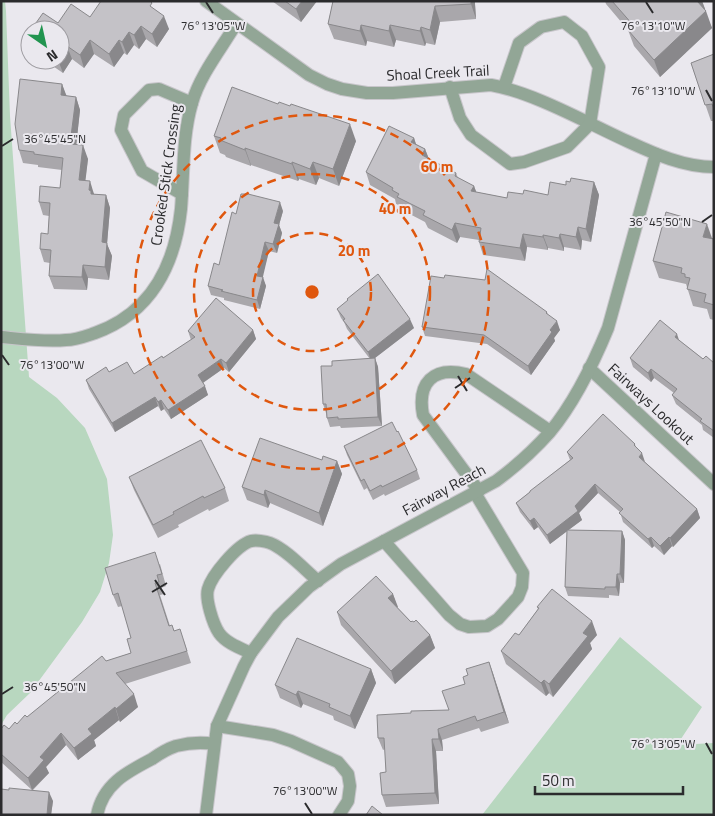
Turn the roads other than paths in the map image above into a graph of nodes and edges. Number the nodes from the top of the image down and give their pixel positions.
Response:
1 (206, 1) edge
2 (236, 24) junction
3 (450, 87) junction
4 (504, 87) junction
5 (192, 103) junction
6 (590, 124) junction
7 (656, 154) junction
8 (712, 170) edge
9 (182, 194) junction
10 (1, 337) edge
11 (589, 368) junction
12 (550, 431) junction
13 (714, 484) edge
14 (477, 492) junction
15 (384, 541) junction
16 (318, 581) junction
17 (251, 653) junction
18 (217, 726) junction
19 (214, 744) junction
20 (98, 815) edge
21 (206, 815) edge
22 (339, 815) edge

1 - 2 street, Shoal Creek Trail
2 - 3 street, Shoal Creek Trail
2 - 5 street, Crooked Stick Crossing
3 - 4 street, Shoal Creek Trail
3 - 6 street
4 - 6 street, Shoal Creek Trail
4 - 6 street
5 - 9 street, Crooked Stick Crossing
5 - 9 street
6 - 7 street, Shoal Creek Trail
7 - 8 street, Shoal Creek Trail
7 - 11 street, Fairway Reach
9 - 10 street, Crooked Stick Crossing
11 - 12 street, Fairway Reach
11 - 13 street, Fairways Lookout
12 - 14 street, Fairway Reach
12 - 14 street
14 - 15 street, Fairway Reach
14 - 15 street
15 - 16 street, Fairway Reach
16 - 17 street, Fairway Reach
16 - 17 street
17 - 18 street, Fairway Reach
18 - 19 street, Fairway Reach
18 - 22 street
19 - 20 street
19 - 21 street, Fairway Reach

